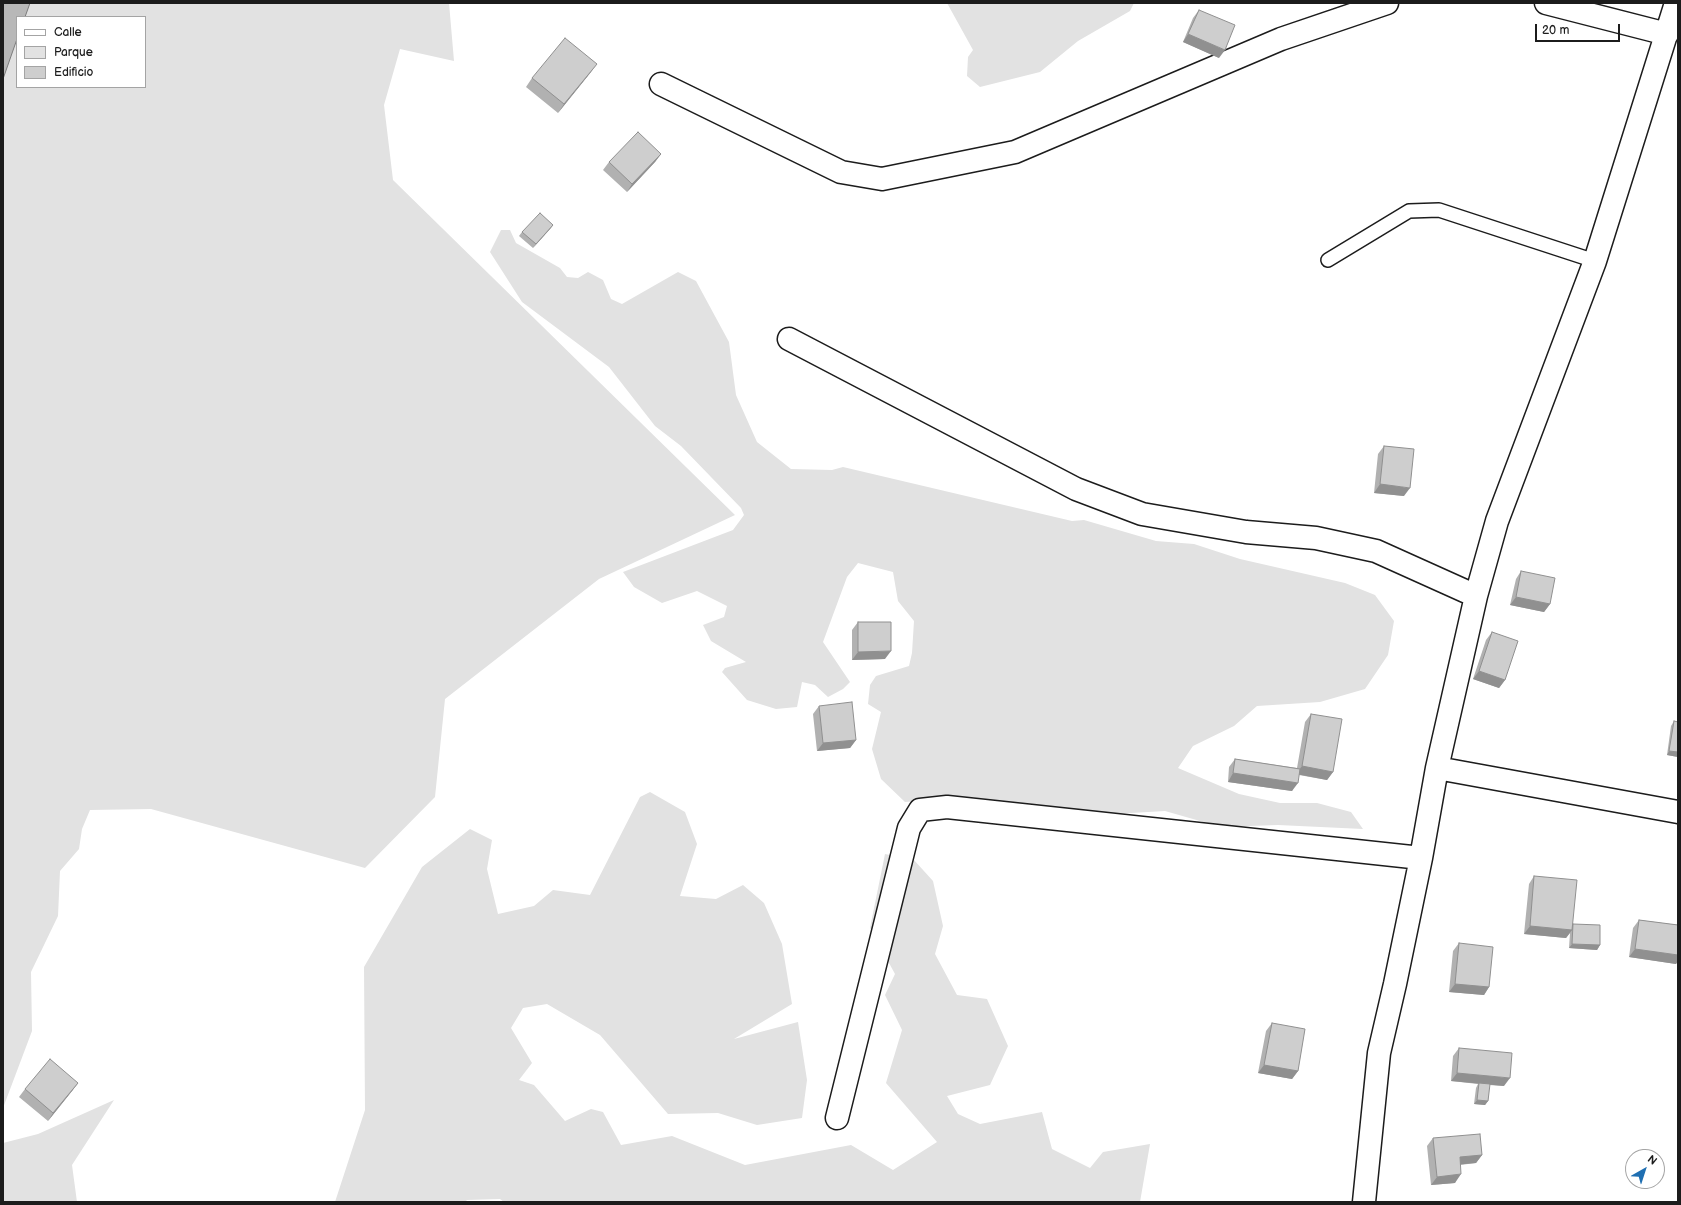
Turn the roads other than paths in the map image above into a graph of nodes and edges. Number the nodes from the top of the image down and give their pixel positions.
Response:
1 (1387, 3) edge
2 (1546, 3) edge
3 (1676, 3) edge
4 (1667, 34) junction
5 (661, 84) dead end
6 (1328, 260) dead end
7 (1595, 261) junction
8 (789, 340) dead end
9 (1476, 596) junction
10 (1437, 768) junction
11 (1678, 812) edge
12 (1421, 858) junction
13 (837, 1118) dead end
14 (1364, 1202) edge

1 - 5 street
2 - 4 street
3 - 4 street
4 - 7 street
6 - 7 lane
7 - 9 street
8 - 9 street
9 - 10 street
10 - 11 street
10 - 12 street
12 - 13 street
12 - 14 street

